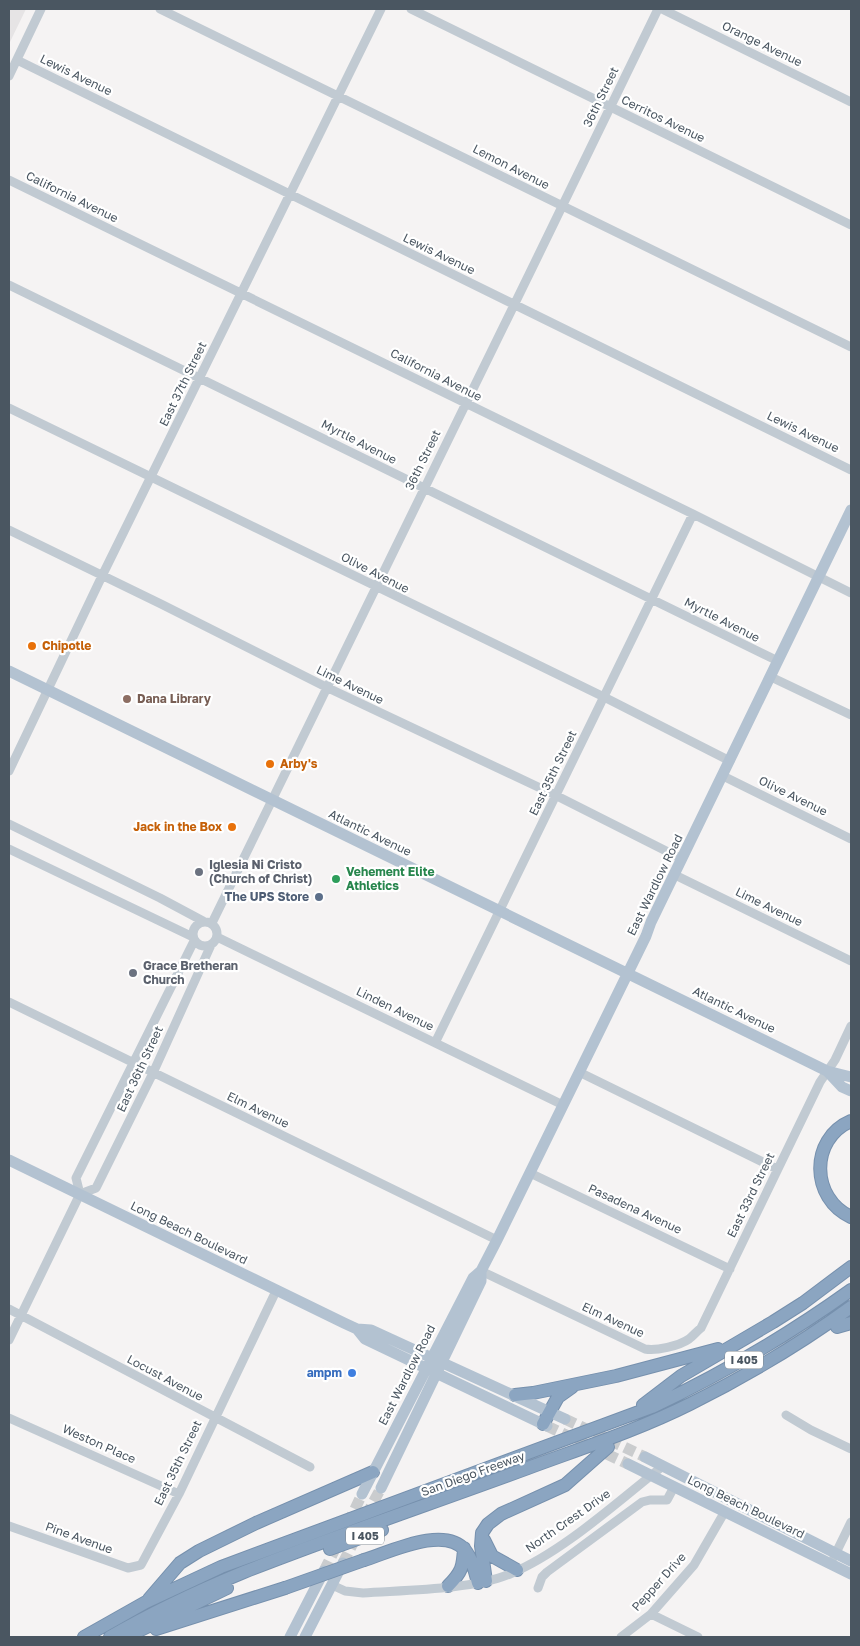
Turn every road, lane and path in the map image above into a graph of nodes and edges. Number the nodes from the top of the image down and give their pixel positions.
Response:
1 (42, 9) edge
2 (160, 9) edge
3 (381, 9) edge
4 (411, 9) edge
5 (658, 9) edge
6 (662, 9) edge
7 (16, 60) junction
8 (9, 76) edge
9 (339, 95) junction
10 (851, 102) edge
11 (610, 107) junction
12 (9, 180) edge
13 (290, 194) junction
14 (562, 206) junction
15 (851, 225) edge
16 (9, 284) edge
17 (242, 294) junction
18 (514, 305) junction
19 (851, 347) edge
20 (201, 377) junction
21 (465, 404) junction
22 (9, 408) edge
23 (851, 470) edge
24 (151, 478) junction
25 (423, 488) junction
26 (851, 510) edge
27 (694, 514) junction
28 (9, 530) edge
29 (102, 576) junction
30 (819, 578) junction
31 (375, 587) junction
32 (851, 593) edge
33 (652, 598) junction
34 (778, 661) junction
35 (9, 671) edge
36 (771, 676) junction
37 (326, 687) junction
38 (46, 690) junction
39 (604, 697) junction
40 (851, 716) edge
41 (730, 761) junction
42 (9, 771) edge
43 (723, 776) junction
44 (555, 796) junction
45 (272, 800) junction
46 (9, 824) edge
47 (851, 839) edge
48 (9, 850) edge
49 (682, 859) junction
50 (675, 875) junction
51 (499, 911) junction
52 (207, 922) junction
53 (217, 937) junction
54 (193, 939) junction
55 (211, 945) junction
56 (851, 961) edge
57 (628, 973) junction
58 (9, 1002) edge
59 (851, 1026) edge
60 (435, 1043) junction
61 (132, 1062) junction
62 (827, 1071) junction
63 (153, 1072) junction
64 (579, 1072) junction
65 (851, 1077) edge
66 (851, 1091) edge
67 (563, 1104) junction
68 (851, 1121) edge
69 (9, 1160) edge
70 (777, 1169) junction
71 (530, 1173) junction
72 (80, 1194) junction
73 (851, 1217) edge
74 (497, 1240) junction
75 (851, 1260) edge
76 (851, 1267) edge
77 (730, 1269) junction
78 (481, 1271) junction
79 (830, 1282) junction
80 (851, 1290) edge
81 (276, 1291) junction
82 (851, 1307) edge
83 (9, 1309) edge
84 (21, 1316) junction
85 (851, 1316) edge
86 (851, 1323) edge
87 (837, 1327) junction
88 (357, 1329) junction
89 (9, 1340) edge
90 (733, 1346) junction
91 (653, 1350) joint
92 (437, 1359) junction
93 (431, 1371) junction
94 (577, 1384) junction
95 (515, 1395) junction
96 (550, 1411) junction
97 (786, 1414) dead end
98 (628, 1417) junction
99 (9, 1418) edge
100 (214, 1418) junction
101 (565, 1419) tunnel mouth
102 (545, 1425) joint
103 (608, 1447) junction
104 (851, 1449) edge
105 (645, 1458) tunnel mouth
106 (628, 1464) tunnel mouth
107 (663, 1466) junction
108 (310, 1467) dead end
109 (373, 1472) junction
110 (651, 1476) junction
111 (674, 1487) junction
112 (381, 1488) tunnel mouth
113 (179, 1494) junction
114 (362, 1494) tunnel mouth
115 (724, 1513) junction
116 (851, 1522) edge
117 (9, 1526) edge
118 (482, 1533) junction
119 (464, 1548) junction
120 (833, 1558) junction
121 (851, 1560) edge
122 (343, 1563) tunnel mouth
123 (141, 1565) joint
124 (324, 1570) tunnel mouth
125 (517, 1570) junction
126 (851, 1574) edge
127 (482, 1582) junction
128 (332, 1585) junction
129 (448, 1586) junction
130 (538, 1588) dead end
131 (146, 1602) junction
132 (651, 1614) junction
133 (84, 1637) edge
134 (100, 1637) edge
135 (110, 1637) edge
136 (126, 1637) edge
137 (290, 1637) edge
138 (305, 1637) edge
139 (621, 1637) edge
140 (698, 1637) edge

1 - 7 street
2 - 9 street, Lemon Avenue
3 - 9 street, East 37th Street
4 - 11 street, Cerritos Avenue
5 - 11 street, 36th Street
6 - 10 street, Orange Avenue
7 - 8 street
7 - 13 street, Lewis Avenue
9 - 13 street, East 37th Street
9 - 14 street, Lemon Avenue
11 - 14 street, 36th Street
11 - 15 street, Cerritos Avenue
12 - 17 street, California Avenue
13 - 17 street, East 37th Street
13 - 18 street, Lewis Avenue
14 - 18 street, 36th Street
14 - 19 street, Lemon Avenue
16 - 20 street, Myrtle Avenue
17 - 20 street, East 37th Street
17 - 21 street, California Avenue
18 - 21 street, 36th Street
18 - 23 street, Lewis Avenue
20 - 24 street, East 37th Street
20 - 25 street, Myrtle Avenue
21 - 25 street, 36th Street
21 - 27 street, California Avenue
22 - 24 street, Olive Avenue
24 - 29 street, East 37th Street
24 - 31 street, Olive Avenue
25 - 31 street, 36th Street
25 - 33 street, Myrtle Avenue
26 - 30 main road, East Wardlow Road
27 - 30 street, California Avenue
27 - 33 street, East 35th Street
28 - 29 street, Lime Avenue
29 - 37 street, Lime Avenue
29 - 38 street, East 37th Street
30 - 32 street, California Avenue
30 - 34 main road, East Wardlow Road
31 - 37 street, 36th Street
31 - 39 street, Olive Avenue
33 - 34 street, Myrtle Avenue
33 - 39 street, East 35th Street
34 - 36 main road, East Wardlow Road
35 - 38 main road, Atlantic Avenue
36 - 40 street
36 - 41 main road, East Wardlow Road
37 - 44 street, Lime Avenue
37 - 45 street, 36th Street
38 - 42 street, East 37th Street
38 - 45 main road, Atlantic Avenue
39 - 41 street, Olive Avenue
39 - 44 street, East 35th Street
41 - 43 main road, East Wardlow Road
43 - 47 street, Olive Avenue
43 - 49 main road, East Wardlow Road
44 - 49 street, Lime Avenue
44 - 51 street, East 35th Street
45 - 51 main road, Atlantic Avenue
45 - 52 street, 36th Street
46 - 52 street
48 - 54 street
49 - 50 main road, East Wardlow Road
50 - 56 street, Lime Avenue
50 - 57 main road, East Wardlow Road
51 - 57 main road, Atlantic Avenue
51 - 60 street, East 35th Street
52 - 53 street
52 - 54 street
53 - 55 street
53 - 60 street, Linden Avenue
54 - 55 street
54 - 61 street, East 36th Street
55 - 63 street, East 36th Street
57 - 62 main road, Atlantic Avenue
57 - 64 main road, East Wardlow Road
58 - 61 street, Elm Avenue
59 - 62 street, East 33rd Street
60 - 67 street, Linden Avenue
61 - 63 street, Elm Avenue
61 - 72 street, East 36th Street
62 - 65 main road, Atlantic Avenue
62 - 66 main road, Atlantic Avenue
62 - 70 street, East 33rd Street
63 - 72 street, East 36th Street
63 - 74 street, Elm Avenue
64 - 67 main road, East Wardlow Road
64 - 70 street
67 - 71 main road, East Wardlow Road
68 - 73 highway
69 - 72 main road, Long Beach Boulevard
70 - 77 street, East 33rd Street
71 - 74 main road, East Wardlow Road
71 - 77 street, Pasadena Avenue
72 - 81 main road, Long Beach Boulevard
72 - 84 street, East 36th Street
74 - 78 main road, East Wardlow Road
75 - 79 highway
76 - 79 highway
77 - 91 street, East 33rd Street
78 - 91 street, Elm Avenue
78 - 92 main road, East Wardlow Road
79 - 90 highway
80 - 98 highway, San Diego Freeway / I 405
81 - 88 main road, Long Beach Boulevard
81 - 100 street, East 35th Street
82 - 135 highway
83 - 84 street, Locust Avenue
84 - 89 street, East 36th Street
84 - 100 street, Locust Avenue
85 - 87 highway, San Diego Freeway / I 405
86 - 87 highway
87 - 103 highway, San Diego Freeway / I 405
88 - 92 main road, Long Beach Boulevard
88 - 93 main road, Long Beach Boulevard
90 - 94 highway
90 - 98 highway
92 - 93 main road, East Wardlow Road
92 - 95 main road, Long Beach Boulevard
93 - 102 main road, Long Beach Boulevard
93 - 109 main road, East Wardlow Road
93 - 112 main road, East Wardlow Road
94 - 95 highway
94 - 96 highway
95 - 96 main road, Long Beach Boulevard
96 - 101 main road, Long Beach Boulevard
96 - 102 highway
97 - 104 street
98 - 131 highway, San Diego Freeway / I 405
98 - 134 highway
99 - 113 street, Weston Place
100 - 108 street, Locust Avenue
100 - 113 street, East 35th Street
103 - 118 highway
103 - 136 highway, San Diego Freeway / I 405
105 - 107 main road, Long Beach Boulevard
106 - 110 main road, Long Beach Boulevard
107 - 110 street, North Crest Drive
107 - 120 main road, Long Beach Boulevard
109 - 114 main road, East Wardlow Road
109 - 131 highway
110 - 111 main road, Long Beach Boulevard
110 - 125 street, North Crest Drive
111 - 115 main road, Long Beach Boulevard
111 - 130 street
113 - 123 street, East 35th Street
115 - 120 main road, Long Beach Boulevard
115 - 132 street, Pepper Drive
116 - 120 street
117 - 123 street, Pine Avenue
118 - 125 highway
118 - 127 highway
119 - 127 highway
119 - 129 highway
119 - 136 highway, bridge
120 - 121 main road, Long Beach Boulevard
120 - 126 main road, Long Beach Boulevard
122 - 128 main road
124 - 137 main road
125 - 127 street, North Crest Drive
127 - 129 street, North Crest Drive
128 - 129 street, North Crest Drive
128 - 138 main road
131 - 133 highway, San Diego Freeway / I 405
132 - 139 street, Pepper Drive
132 - 140 street

